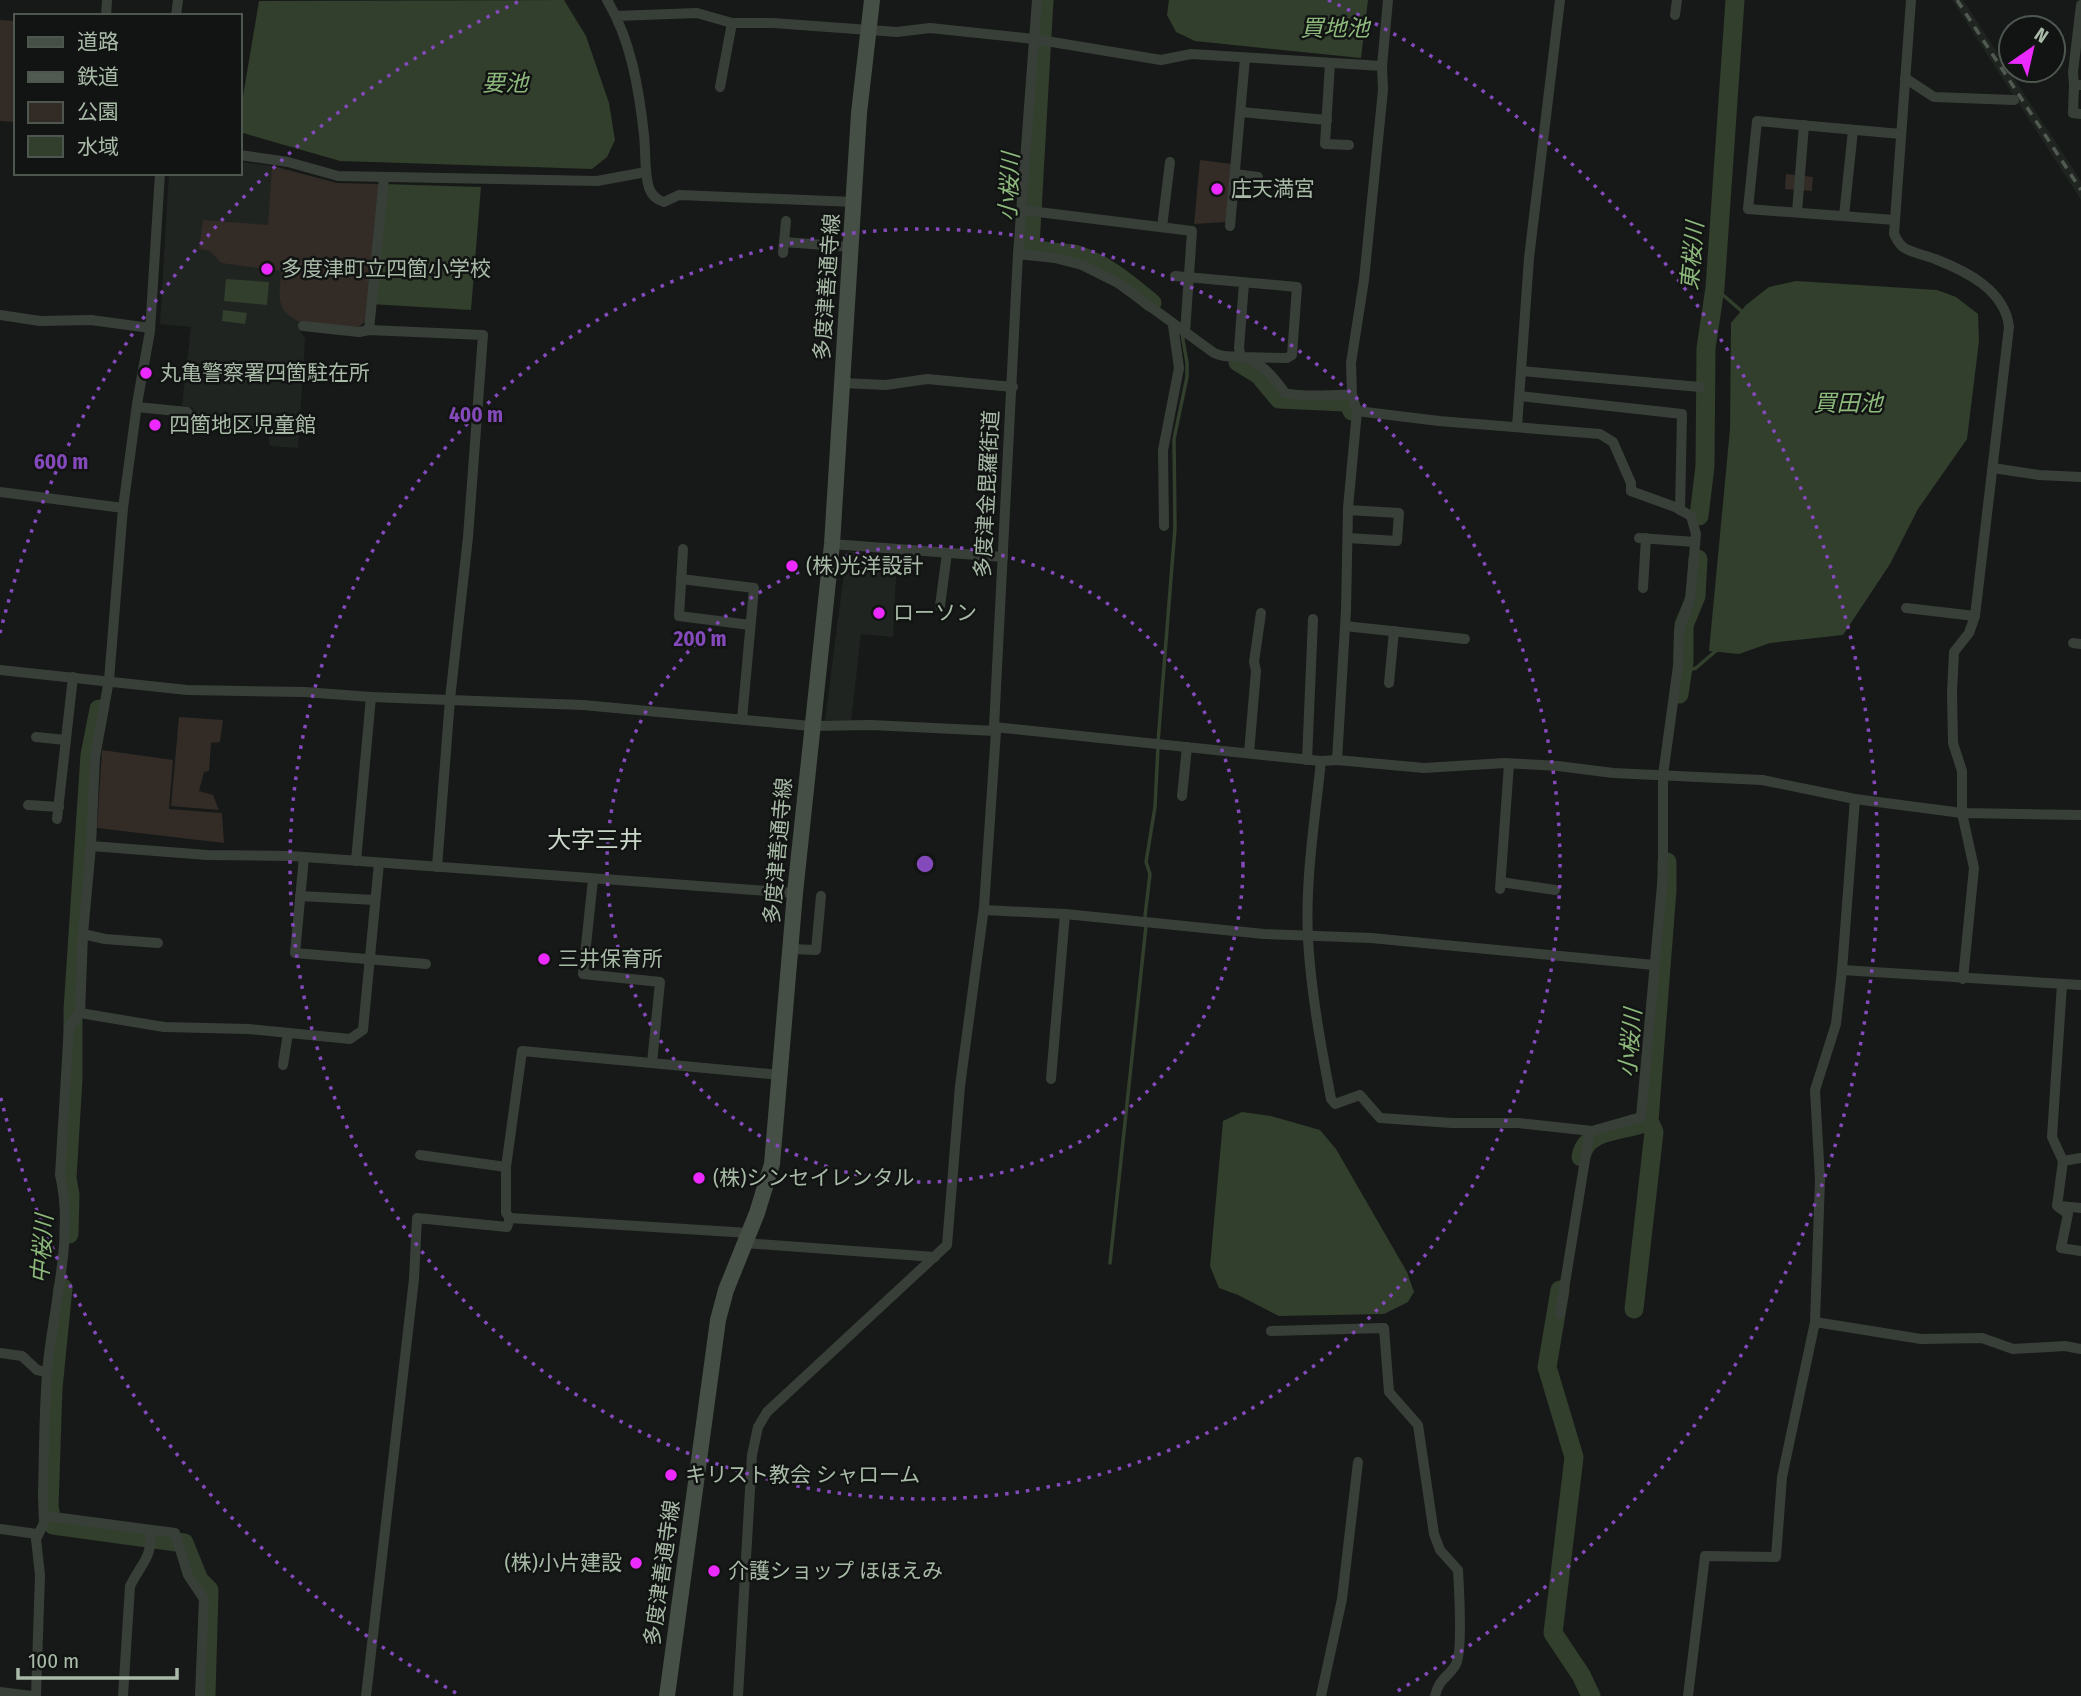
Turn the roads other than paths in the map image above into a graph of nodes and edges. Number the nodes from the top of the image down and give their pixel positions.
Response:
1 (607, 0) edge
2 (872, 0) edge
3 (1037, 0) edge
4 (1388, 0) edge
5 (1560, 0) edge
6 (1677, 0) edge
7 (1911, 0) edge
8 (2081, 5) edge
9 (1675, 15) dead end
10 (616, 16) junction
11 (732, 23) junction
12 (868, 30) junction
13 (1034, 39) junction
14 (713, 54) dead end
15 (726, 55) junction
16 (1245, 58) junction
17 (1330, 63) junction
18 (1382, 66) junction
19 (1905, 78) junction
20 (2077, 85) edge
21 (720, 87) dead end
22 (2014, 100) dead end
23 (1241, 112) junction
24 (2081, 114) edge
25 (1327, 120) junction
26 (1804, 125) junction
27 (1853, 130) junction
28 (1901, 134) junction
29 (1349, 145) dead end
30 (242, 155) edge
31 (1170, 162) dead end
32 (646, 172) junction
33 (1235, 174) junction
34 (160, 175) edge
35 (384, 177) junction
36 (1258, 177) dead end
37 (854, 202) junction
38 (1021, 210) junction
39 (1797, 212) junction
40 (1844, 216) junction
41 (786, 220) dead end
42 (1895, 220) junction
43 (1230, 226) dead end
44 (1162, 227) junction
45 (851, 247) junction
46 (1018, 254) junction
47 (1175, 276) dead end
48 (1189, 278) junction
49 (1244, 283) junction
50 (0, 316) edge
51 (1173, 325) junction
52 (303, 326) dead end
53 (150, 328) junction
54 (369, 330) junction
55 (1185, 333) junction
56 (1241, 356) junction
57 (1522, 371) junction
58 (842, 383) junction
59 (1013, 387) junction
60 (1700, 387) dead end
61 (1352, 396) junction
62 (1520, 396) junction
63 (136, 407) junction
64 (1357, 411) junction
65 (225, 420) dead end
66 (1517, 427) junction
67 (1993, 468) junction
68 (2081, 477) edge
69 (0, 492) edge
70 (1680, 507) junction
71 (123, 508) junction
72 (1348, 510) junction
73 (1164, 527) dead end
74 (1348, 538) junction
75 (1695, 542) junction
76 (832, 544) junction
77 (683, 549) dead end
78 (947, 553) junction
79 (1003, 557) junction
80 (681, 579) junction
81 (1643, 589) dead end
82 (940, 606) dead end
83 (1906, 608) dead end
84 (1261, 613) dead end
85 (1975, 616) junction
86 (1313, 619) dead end
87 (751, 625) junction
88 (1345, 626) junction
89 (1394, 631) junction
90 (1465, 639) dead end
91 (0, 670) edge
92 (73, 677) junction
93 (109, 680) junction
94 (1390, 683) dead end
95 (371, 697) junction
96 (450, 699) junction
97 (741, 719) junction
98 (811, 726) junction
99 (995, 729) junction
100 (36, 737) dead end
101 (66, 740) junction
102 (1187, 747) junction
103 (1250, 753) junction
104 (1307, 760) junction
105 (1338, 760) junction
106 (1321, 761) junction
107 (1509, 764) junction
108 (1662, 775) junction
109 (1182, 796) dead end
110 (1855, 799) junction
111 (28, 804) dead end
112 (1962, 813) junction
113 (2081, 815) edge
114 (92, 846) junction
115 (304, 857) junction
116 (355, 861) junction
117 (379, 863) junction
118 (437, 867) junction
119 (593, 878) junction
120 (1555, 890) dead end
121 (795, 893) junction
122 (300, 896) junction
123 (821, 896) dead end
124 (375, 900) junction
125 (984, 910) junction
126 (1065, 914) junction
127 (83, 934) junction
128 (1308, 936) junction
129 (158, 943) dead end
130 (790, 949) junction
131 (370, 959) junction
132 (426, 964) dead end
133 (1654, 965) junction
134 (1842, 970) junction
135 (1963, 979) junction
136 (2062, 984) junction
137 (2081, 985) edge
138 (76, 1017) junction
139 (288, 1033) junction
140 (652, 1063) junction
141 (283, 1065) dead end
142 (780, 1075) junction
143 (1051, 1079) dead end
144 (1590, 1137) junction
145 (420, 1155) dead end
146 (2081, 1158) edge
147 (2063, 1161) junction
148 (506, 1167) junction
149 (2057, 1206) junction
150 (2081, 1208) edge
151 (510, 1218) junction
152 (746, 1238) junction
153 (2081, 1251) edge
154 (935, 1257) junction
155 (1560, 1314) dead end
156 (1815, 1322) junction
157 (1271, 1331) dead end
158 (2081, 1349) edge
159 (0, 1353) edge
160 (47, 1372) junction
161 (1358, 1462) dead end
162 (50, 1517) junction
163 (0, 1529) edge
164 (37, 1534) junction
165 (151, 1534) junction
166 (0, 1692) edge
167 (34, 1696) edge
168 (123, 1696) edge
169 (200, 1696) edge
170 (366, 1696) edge
171 (667, 1696) edge
172 (738, 1696) edge
173 (1321, 1696) edge
174 (1435, 1696) edge
175 (1688, 1696) edge

1 - 10 street
2 - 12 main road, 多度津善通寺線
3 - 13 street, 多度津金毘羅街道
4 - 18 street
5 - 57 street
6 - 9 street
7 - 19 street
8 - 20 street
10 - 11 street
10 - 32 street
11 - 12 street
11 - 15 street
12 - 13 street
12 - 37 main road, 多度津善通寺線
13 - 16 street
13 - 38 street, 多度津金毘羅街道
14 - 15 street
15 - 21 street
16 - 17 street
16 - 23 street
17 - 18 street
17 - 25 street
18 - 61 street
19 - 22 street
19 - 28 street
20 - 24 street
23 - 25 street
23 - 33 street
25 - 29 street
26 - 27 street
26 - 39 street
26 - 39 street
27 - 28 street
27 - 40 street
28 - 42 street
30 - 35 street
31 - 44 street
32 - 35 street
32 - 37 street
33 - 36 street
33 - 43 street
34 - 53 street
35 - 54 street
37 - 45 main road, 多度津善通寺線
38 - 44 street
38 - 46 street, 多度津金毘羅街道
39 - 40 street
40 - 42 street
41 - 45 street
42 - 67 street
44 - 48 street
45 - 58 main road, 多度津善通寺線
46 - 51 street
46 - 59 street, 多度津金毘羅街道
47 - 48 street
48 - 49 street
48 - 55 street
49 - 56 street
49 - 56 street
50 - 53 street
51 - 55 street
51 - 73 street
52 - 54 street
53 - 63 street
54 - 96 street
55 - 56 street
56 - 61 street
57 - 60 street
57 - 62 street
58 - 59 street
58 - 76 main road, 多度津善通寺線
59 - 79 street, 多度津金毘羅街道
61 - 64 street
62 - 66 street
62 - 70 street
63 - 65 street
63 - 71 street
64 - 66 street
64 - 72 street
66 - 70 street
67 - 68 street
67 - 85 street
69 - 71 street
70 - 75 street
71 - 93 street
72 - 74 street
72 - 74 street
74 - 88 street
75 - 81 street
75 - 108 street
76 - 78 street
76 - 98 main road, 多度津善通寺線
77 - 80 street
78 - 79 street
78 - 82 street
79 - 99 street, 多度津金毘羅街道
80 - 87 street
80 - 87 street
83 - 85 street
84 - 103 street
85 - 112 street
86 - 104 street
87 - 97 street
88 - 89 street
88 - 105 street
89 - 90 street
89 - 94 street
91 - 92 street
92 - 93 street
92 - 101 street
93 - 95 street
93 - 114 street
95 - 96 street
95 - 116 street
96 - 97 street
96 - 118 street
97 - 98 street
98 - 99 street
98 - 121 main road, 多度津善通寺線
99 - 102 street
99 - 125 street, 多度津金毘羅街道
100 - 101 street
101 - 111 street
102 - 103 street
102 - 109 street
103 - 104 street
104 - 106 street
105 - 106 street
105 - 107 street
106 - 128 street
107 - 108 street
107 - 120 street
108 - 110 street
108 - 133 street
110 - 112 street
110 - 134 street
112 - 113 street
112 - 135 street
114 - 115 street
114 - 127 street
115 - 116 street
115 - 122 street
116 - 117 street
117 - 118 street
117 - 124 street
118 - 119 street
119 - 121 street
119 - 140 street
121 - 130 main road, 多度津善通寺線
122 - 124 street
122 - 131 street
123 - 130 street
124 - 131 street
125 - 126 street
125 - 154 street, 多度津金毘羅街道
126 - 128 street
126 - 143 street
127 - 129 street
127 - 138 street
128 - 133 street
128 - 144 street
130 - 142 main road, 多度津善通寺線
131 - 132 street
131 - 139 street
133 - 144 street
134 - 135 street
134 - 156 street
135 - 136 street
136 - 137 street
136 - 147 street
138 - 139 street
138 - 160 street
139 - 141 street
140 - 142 street
140 - 148 street
142 - 152 main road, 多度津善通寺線
144 - 155 street
145 - 148 street
146 - 147 street
147 - 149 street
148 - 151 street
149 - 150 street
149 - 153 street
151 - 152 street
151 - 170 street
152 - 154 street
152 - 171 main road, 多度津善通寺線
154 - 172 street
156 - 158 street
156 - 175 street
157 - 174 street
159 - 160 street
160 - 162 street
161 - 173 street
162 - 164 street
162 - 165 street
163 - 164 street
164 - 167 street
165 - 168 street
165 - 169 street
166 - 167 street

